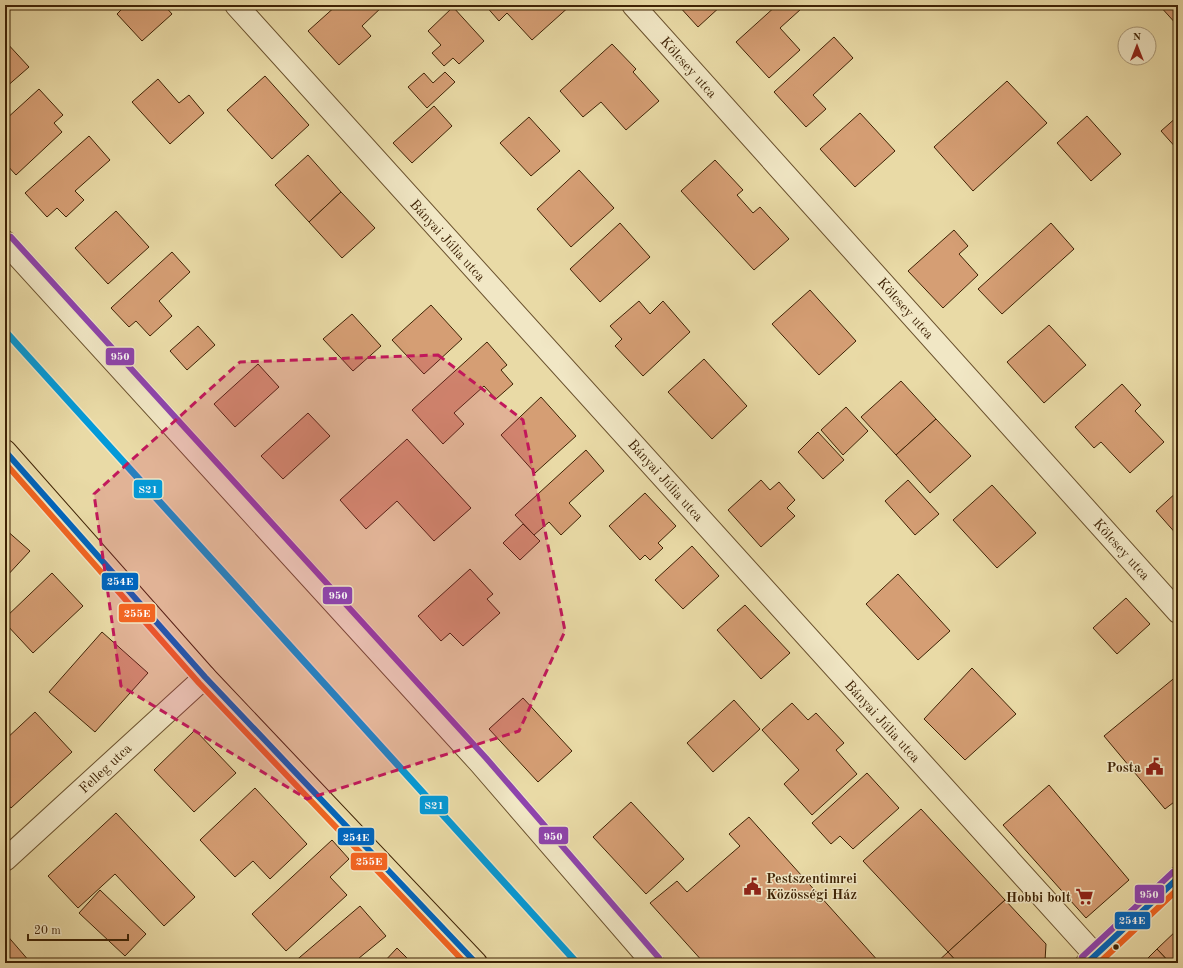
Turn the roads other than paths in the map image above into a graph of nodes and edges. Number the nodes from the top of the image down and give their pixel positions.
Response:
1 (236, 5) edge
2 (633, 5) edge
3 (5, 242) edge
4 (5, 451) edge
5 (1178, 612) edge
6 (205, 676) junction
7 (5, 860) edge
8 (1178, 878) edge
9 (1092, 959) edge
10 (476, 963) edge
11 (653, 963) edge

1 - 9 street, Bányai Júlia utca
2 - 5 street, Kölcsey utca
3 - 11 street
4 - 6 main road
6 - 7 street, Felleg utca
6 - 10 main road
8 - 9 street

